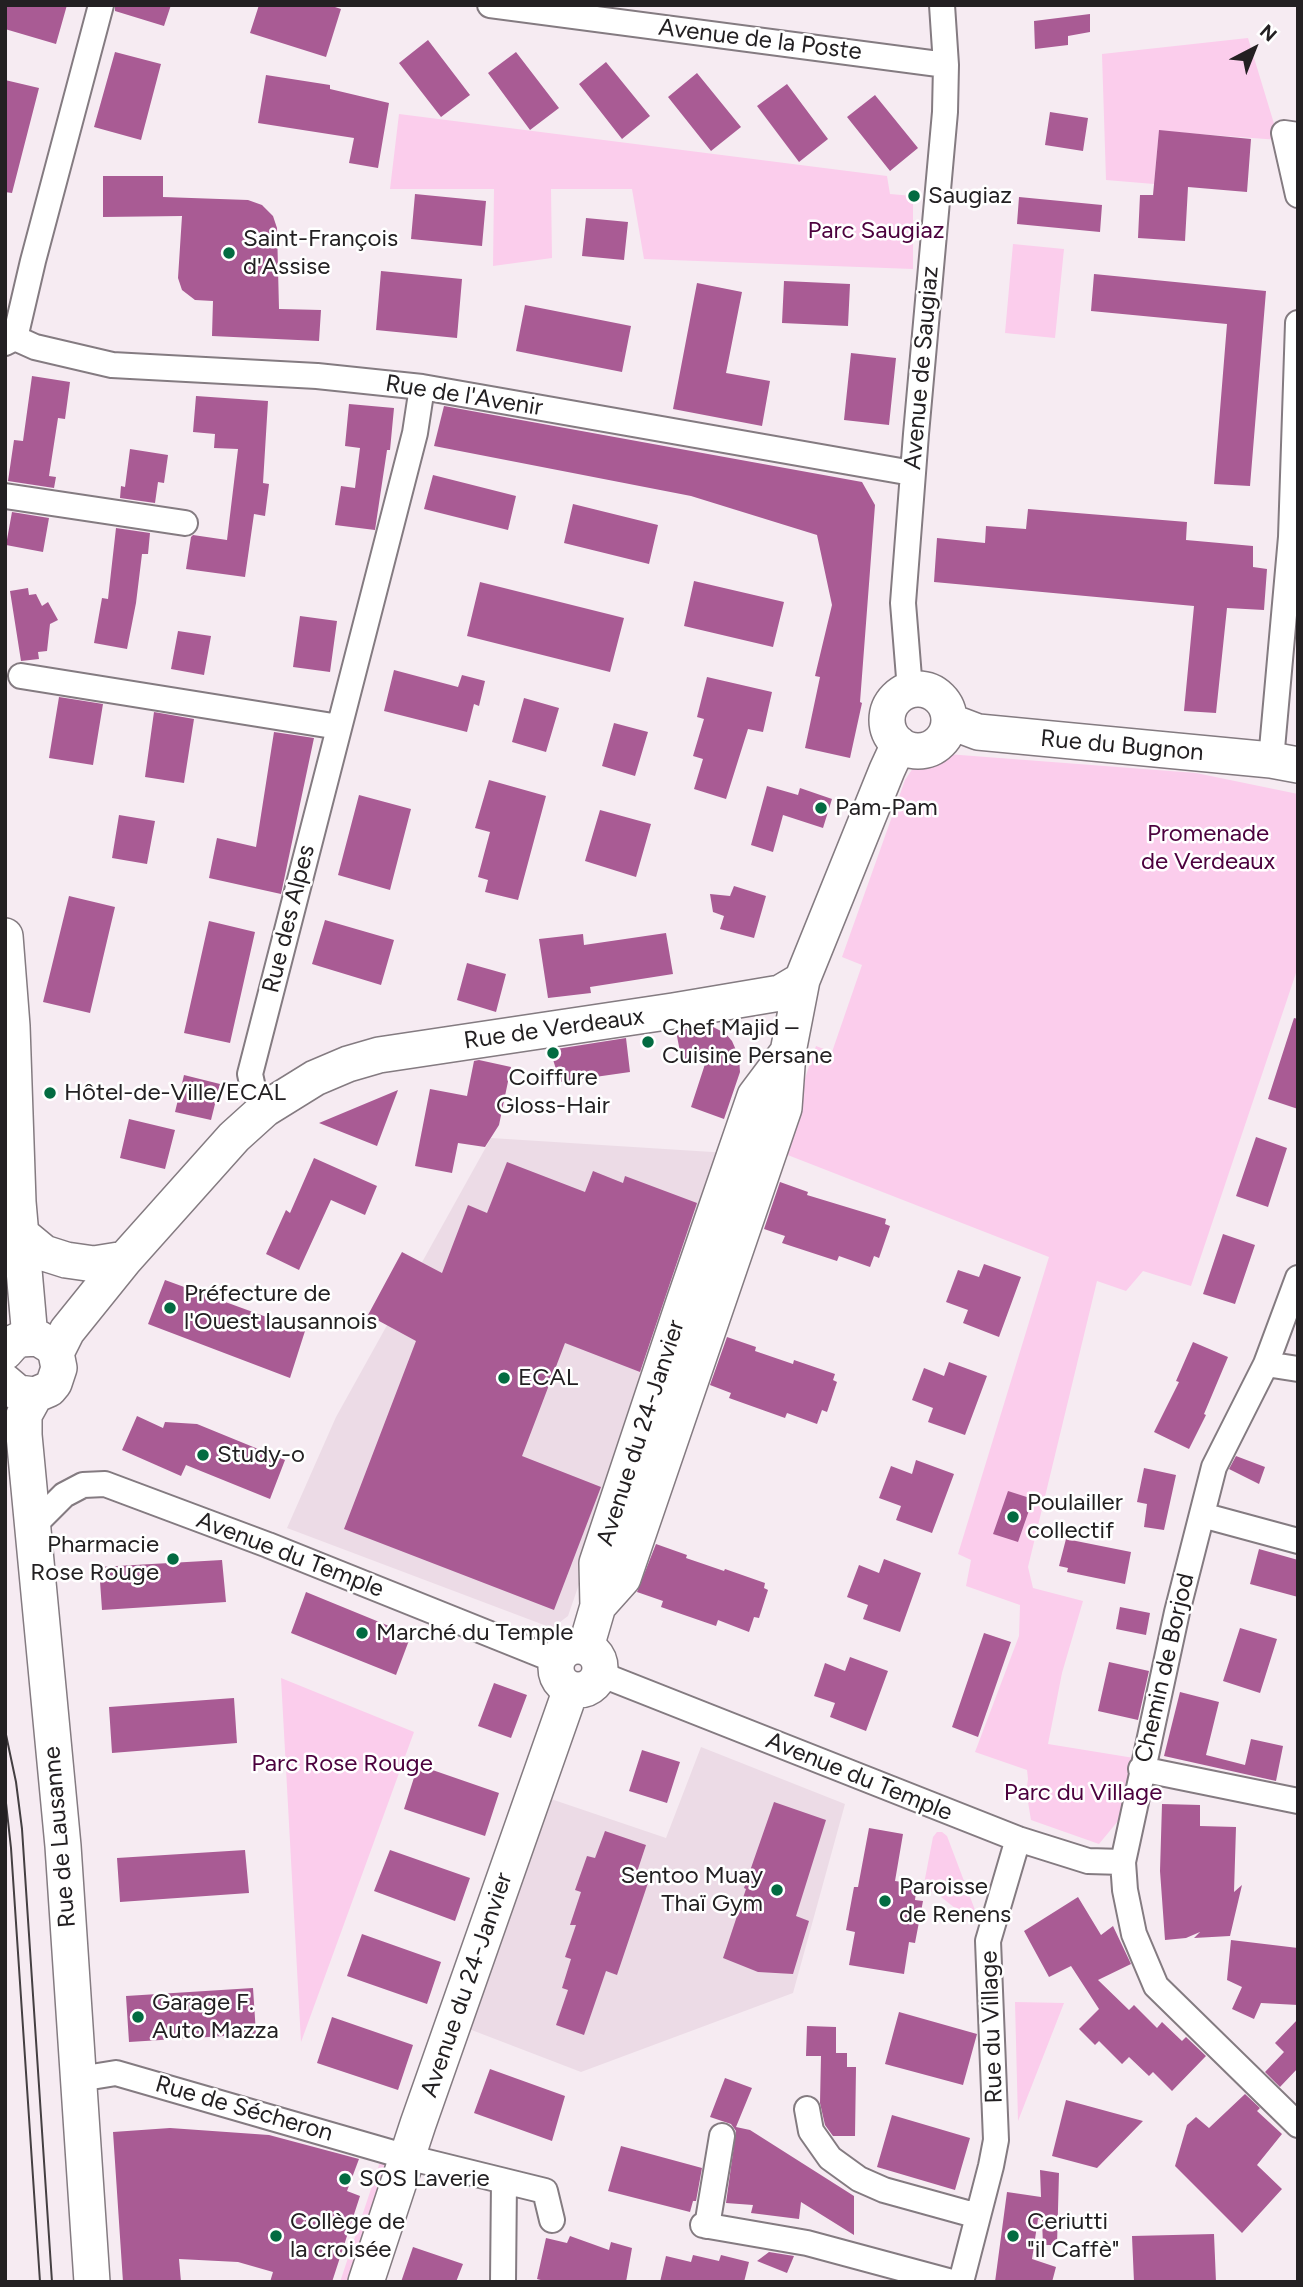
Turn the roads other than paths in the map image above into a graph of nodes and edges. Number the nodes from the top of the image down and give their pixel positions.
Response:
1 (100, 5) edge
2 (490, 5) edge
3 (942, 5) edge
4 (946, 65) junction
5 (1298, 135) edge
6 (1298, 195) edge
7 (1298, 323) edge
8 (10, 340) edge
9 (422, 387) junction
10 (912, 473) junction
11 (5, 496) edge
12 (185, 523) dead end
13 (21, 676) dead end
14 (910, 690) junction
15 (949, 721) junction
16 (339, 727) junction
17 (899, 744) junction
18 (1284, 763) edge
19 (5, 936) edge
20 (802, 980) junction
21 (10, 1084) edge
22 (265, 1109) junction
23 (21, 1234) junction
24 (125, 1259) junction
25 (1298, 1278) edge
26 (30, 1347) edge
27 (1266, 1364) junction
28 (1298, 1369) edge
29 (20, 1388) edge
30 (1202, 1515) junction
31 (31, 1528) junction
32 (1298, 1542) edge
33 (578, 1668) junction
34 (1141, 1769) junction
35 (1298, 1801) edge
36 (1018, 1839) junction
37 (1123, 1863) junction
38 (79, 2079) junction
39 (807, 2109) dead end
40 (1298, 2124) edge
41 (722, 2136) dead end
42 (407, 2157) junction
43 (504, 2180) junction
44 (978, 2217) junction
45 (552, 2220) dead end
46 (92, 2282) edge
47 (366, 2282) edge
48 (503, 2282) edge
49 (951, 2282) edge
50 (961, 2282) edge

1 - 8 street
2 - 4 street, Avenue de la Poste
3 - 4 street, Avenue de Saugiaz
4 - 10 street, Avenue de Saugiaz
5 - 6 street
7 - 18 street
8 - 9 street, Rue de l'Avenir
9 - 10 street, Rue de l'Avenir
9 - 16 street, Rue des Alpes
10 - 14 street, Avenue de Saugiaz
11 - 12 street
13 - 16 street
14 - 15 street
14 - 17 street
15 - 17 street
15 - 18 street, Rue du Bugnon
16 - 22 street, Rue des Alpes
17 - 20 street
19 - 21 street
20 - 22 street, Rue de Verdeaux
20 - 33 street, Avenue du 24-Janvier
21 - 23 street
22 - 24 street, Rue de Verdeaux
23 - 24 street
23 - 26 street
24 - 26 street, Rue de Verdeaux
25 - 27 street, Chemin de Borjod
26 - 29 street
27 - 28 street
27 - 30 street, Chemin de Borjod
29 - 31 street, Rue de Lausanne
30 - 32 street
30 - 34 street, Chemin de Borjod
31 - 33 street, Avenue du Temple
31 - 38 street, Rue de Lausanne
33 - 36 street, Avenue du Temple
33 - 42 street, Avenue du 24-Janvier
34 - 35 street
34 - 37 street, Chemin de Borjod
36 - 37 street, Avenue du Temple
36 - 44 street, Rue du Village
37 - 40 street, Chemin de Borjod
38 - 42 street, Rue de Sécheron
38 - 46 street, Rue de Lausanne
39 - 44 street
41 - 49 street
42 - 43 street, Rue de Sécheron
42 - 47 street, Avenue du 24-Janvier
43 - 45 street, Rue de Sécheron
43 - 48 street
44 - 50 street, Rue du Village

